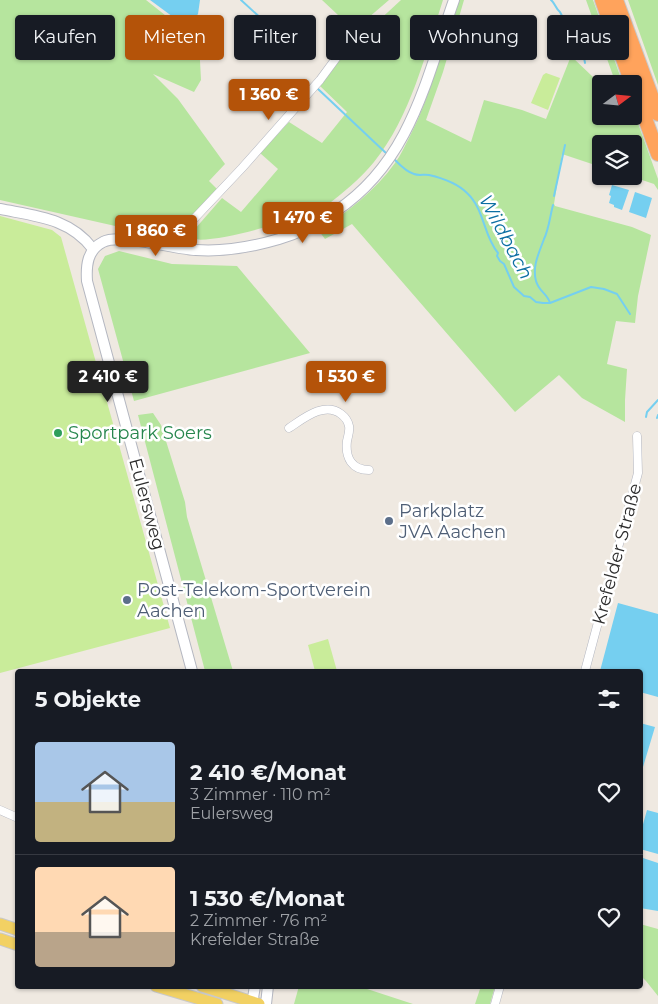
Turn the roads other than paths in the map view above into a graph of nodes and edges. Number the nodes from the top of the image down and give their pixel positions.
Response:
1 (454, 0) edge
2 (602, 0) edge
3 (616, 0) edge
4 (335, 60) edge
5 (629, 75) edge
6 (642, 110) edge
7 (658, 114) edge
8 (658, 154) edge
9 (0, 208) edge
10 (93, 249) junction
11 (182, 249) junction
12 (289, 428) dead end
13 (637, 436) dead end
14 (369, 470) dead end
15 (191, 669) edge
16 (586, 669) edge
17 (0, 810) edge
18 (15, 817) edge
19 (0, 924) edge
20 (15, 929) edge
21 (0, 939) edge
22 (15, 944) edge
23 (166, 989) edge
24 (211, 989) edge
25 (255, 989) edge
26 (268, 989) edge
27 (499, 989) edge
28 (254, 1003) edge
29 (217, 1004) edge
30 (266, 1004) edge
31 (495, 1004) edge

1 - 11 main road
2 - 5 highway
3 - 7 highway
4 - 11 street
6 - 8 highway
9 - 10 main road
10 - 11 main road
10 - 15 main road, Eulersweg
12 - 14 street
13 - 16 street, Krefelder Straße
17 - 18 street
19 - 20 main road
21 - 22 main road
23 - 29 main road
24 - 28 main road
25 - 28 main road
26 - 30 main road
27 - 31 street

